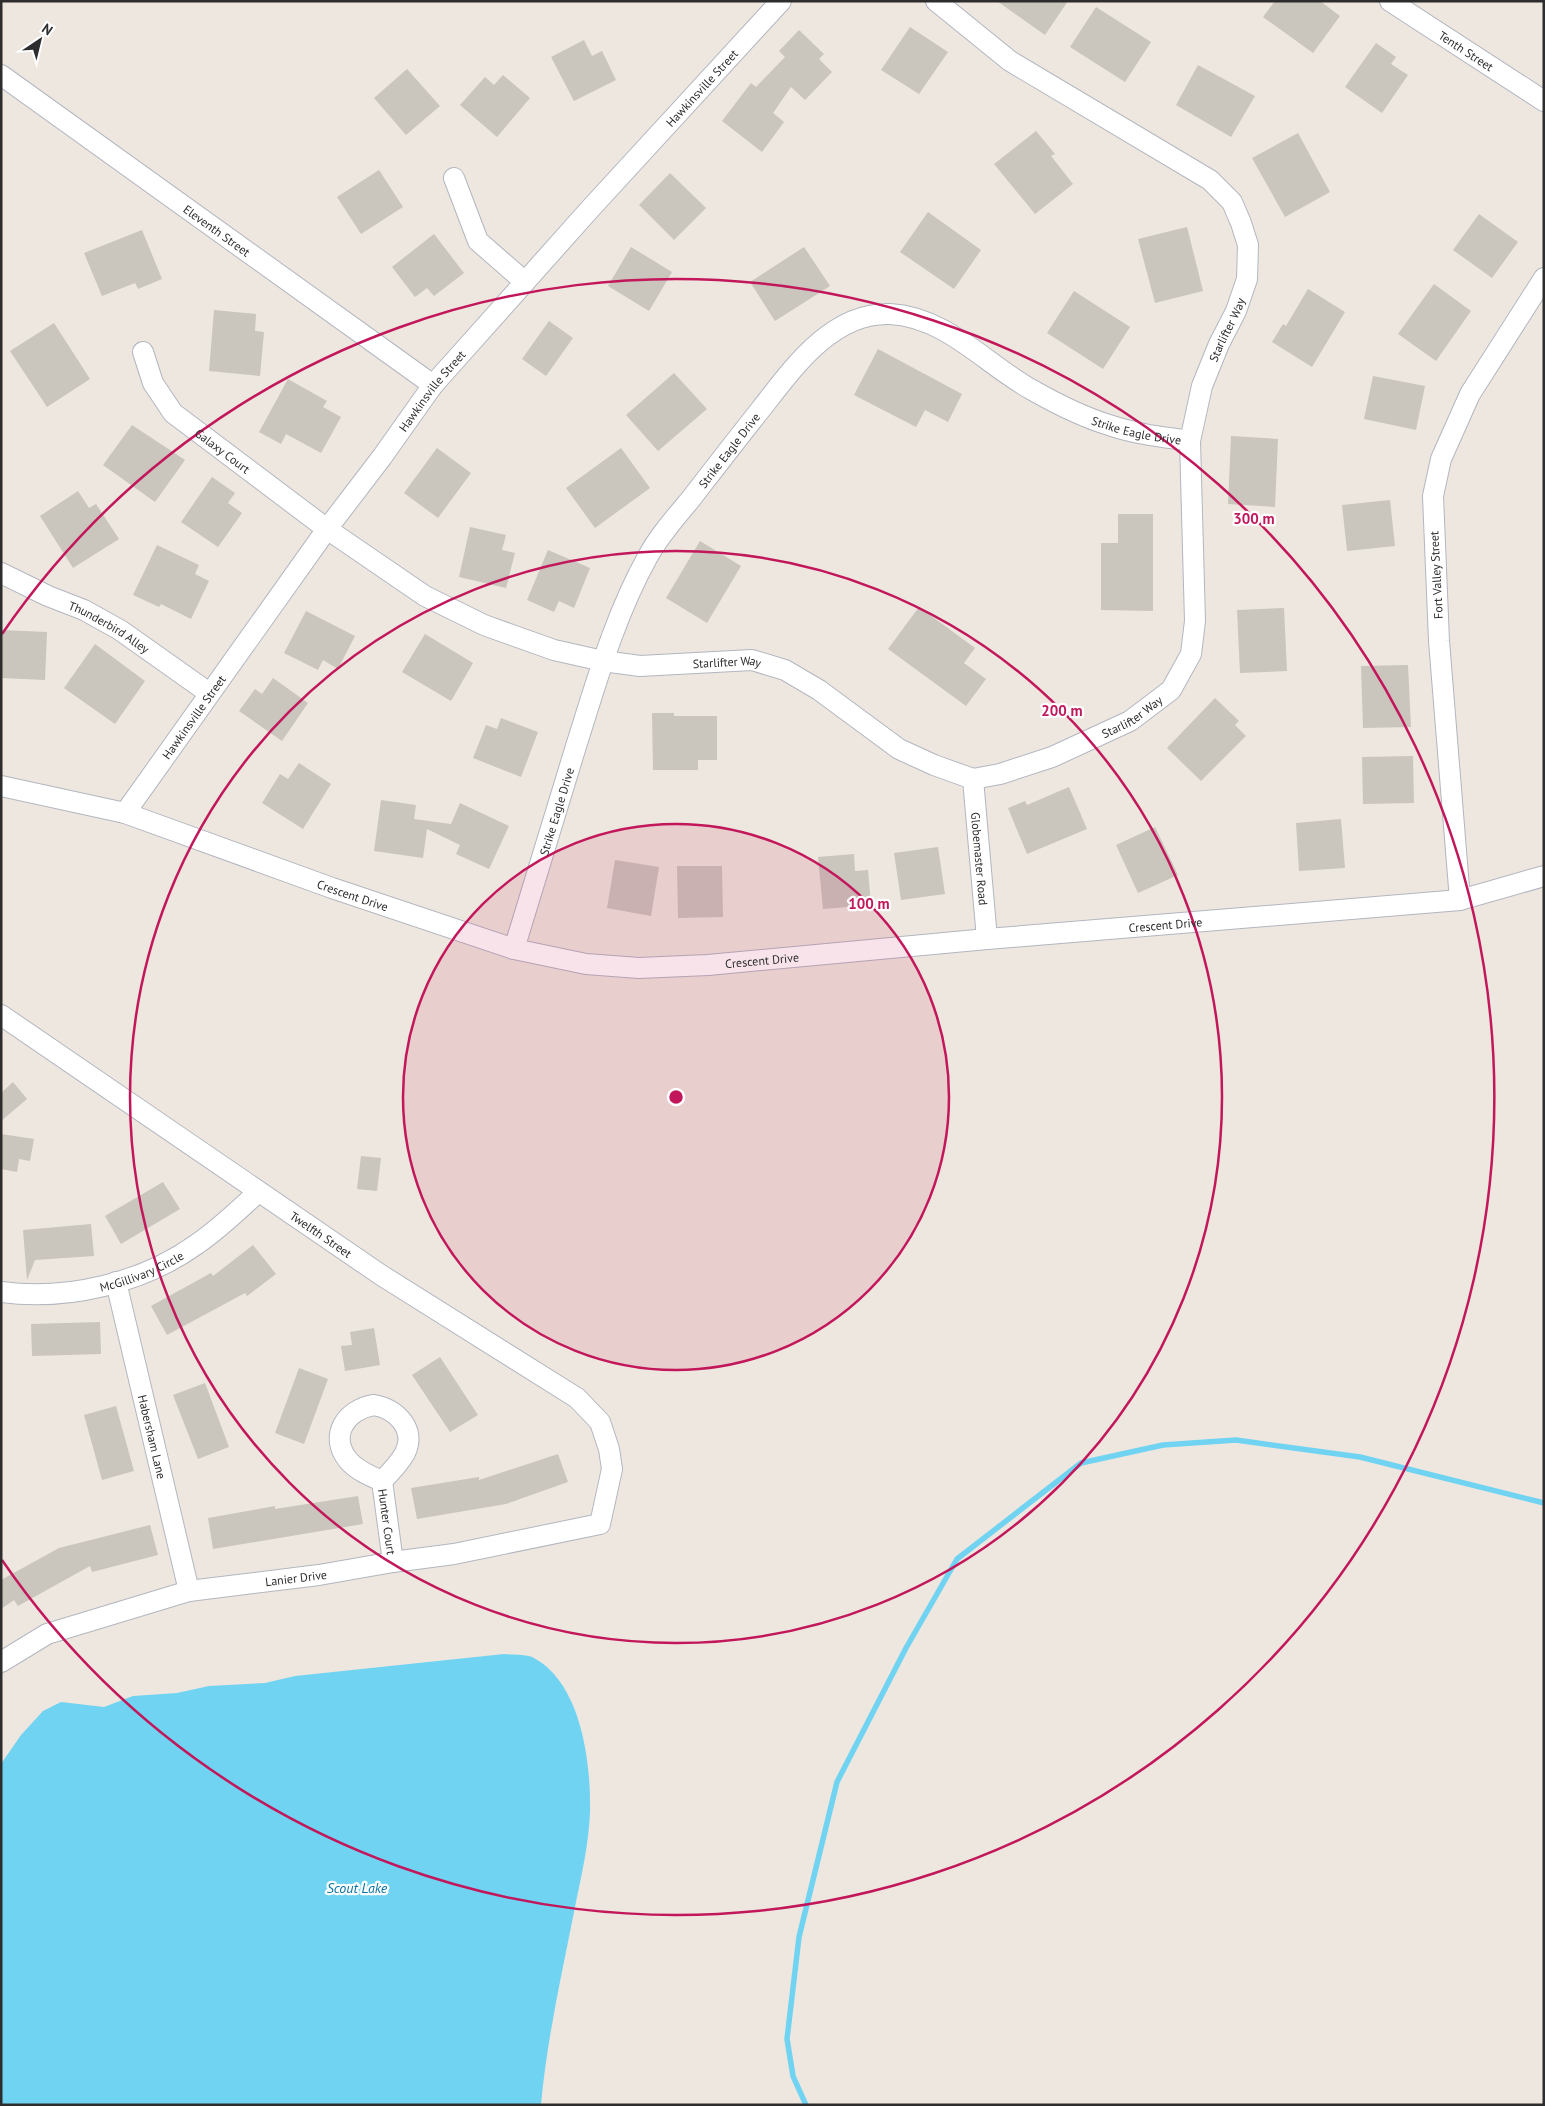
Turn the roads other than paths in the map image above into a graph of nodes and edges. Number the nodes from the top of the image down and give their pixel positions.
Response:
1 (781, 1) edge
2 (936, 1) edge
3 (1390, 1) edge
4 (1, 75) edge
5 (1544, 101) edge
6 (454, 178) dead end
7 (1544, 278) edge
8 (525, 282) junction
9 (143, 352) dead end
10 (433, 385) junction
11 (1190, 441) junction
12 (328, 529) junction
13 (1, 573) edge
14 (603, 661) junction
15 (209, 693) junction
16 (973, 779) junction
17 (1, 786) edge
18 (125, 813) junction
19 (1544, 876) edge
20 (1460, 900) junction
21 (987, 939) junction
22 (514, 949) junction
23 (1, 1015) edge
24 (258, 1192) junction
25 (116, 1282) junction
26 (1, 1292) edge
27 (382, 1481) dead end
28 (600, 1524) joint
29 (392, 1562) junction
30 (189, 1591) junction
31 (1, 1662) edge

1 - 8 street, Hawkinsville Street
2 - 11 street, Starlifter Way
3 - 5 street, Tenth Street
4 - 10 street, Eleventh Street
6 - 8 street
7 - 20 street, Fort Valley Street
8 - 10 street, Hawkinsville Street
9 - 12 street, Galaxy Court
10 - 12 street, Hawkinsville Street
11 - 14 street, Strike Eagle Drive
11 - 16 street, Starlifter Way
12 - 14 street, Starlifter Way
12 - 15 street, Hawkinsville Street
13 - 15 street, Thunderbird Alley
14 - 16 street, Starlifter Way
14 - 22 street, Strike Eagle Drive
15 - 18 street, Hawkinsville Street
16 - 21 street, Globemaster Road
17 - 18 street, Crescent Drive
18 - 22 street, Crescent Drive
19 - 20 street, Crescent Drive
20 - 21 street, Crescent Drive
21 - 22 street, Crescent Drive
23 - 24 street, Twelfth Street
24 - 25 street, McGillivary Circle
24 - 28 street, Twelfth Street
25 - 26 street, McGillivary Circle
25 - 30 street, Habersham Lane
27 - 29 street, Hunter Court
28 - 29 street, Lanier Drive
29 - 30 street, Lanier Drive
30 - 31 street, Lanier Drive

